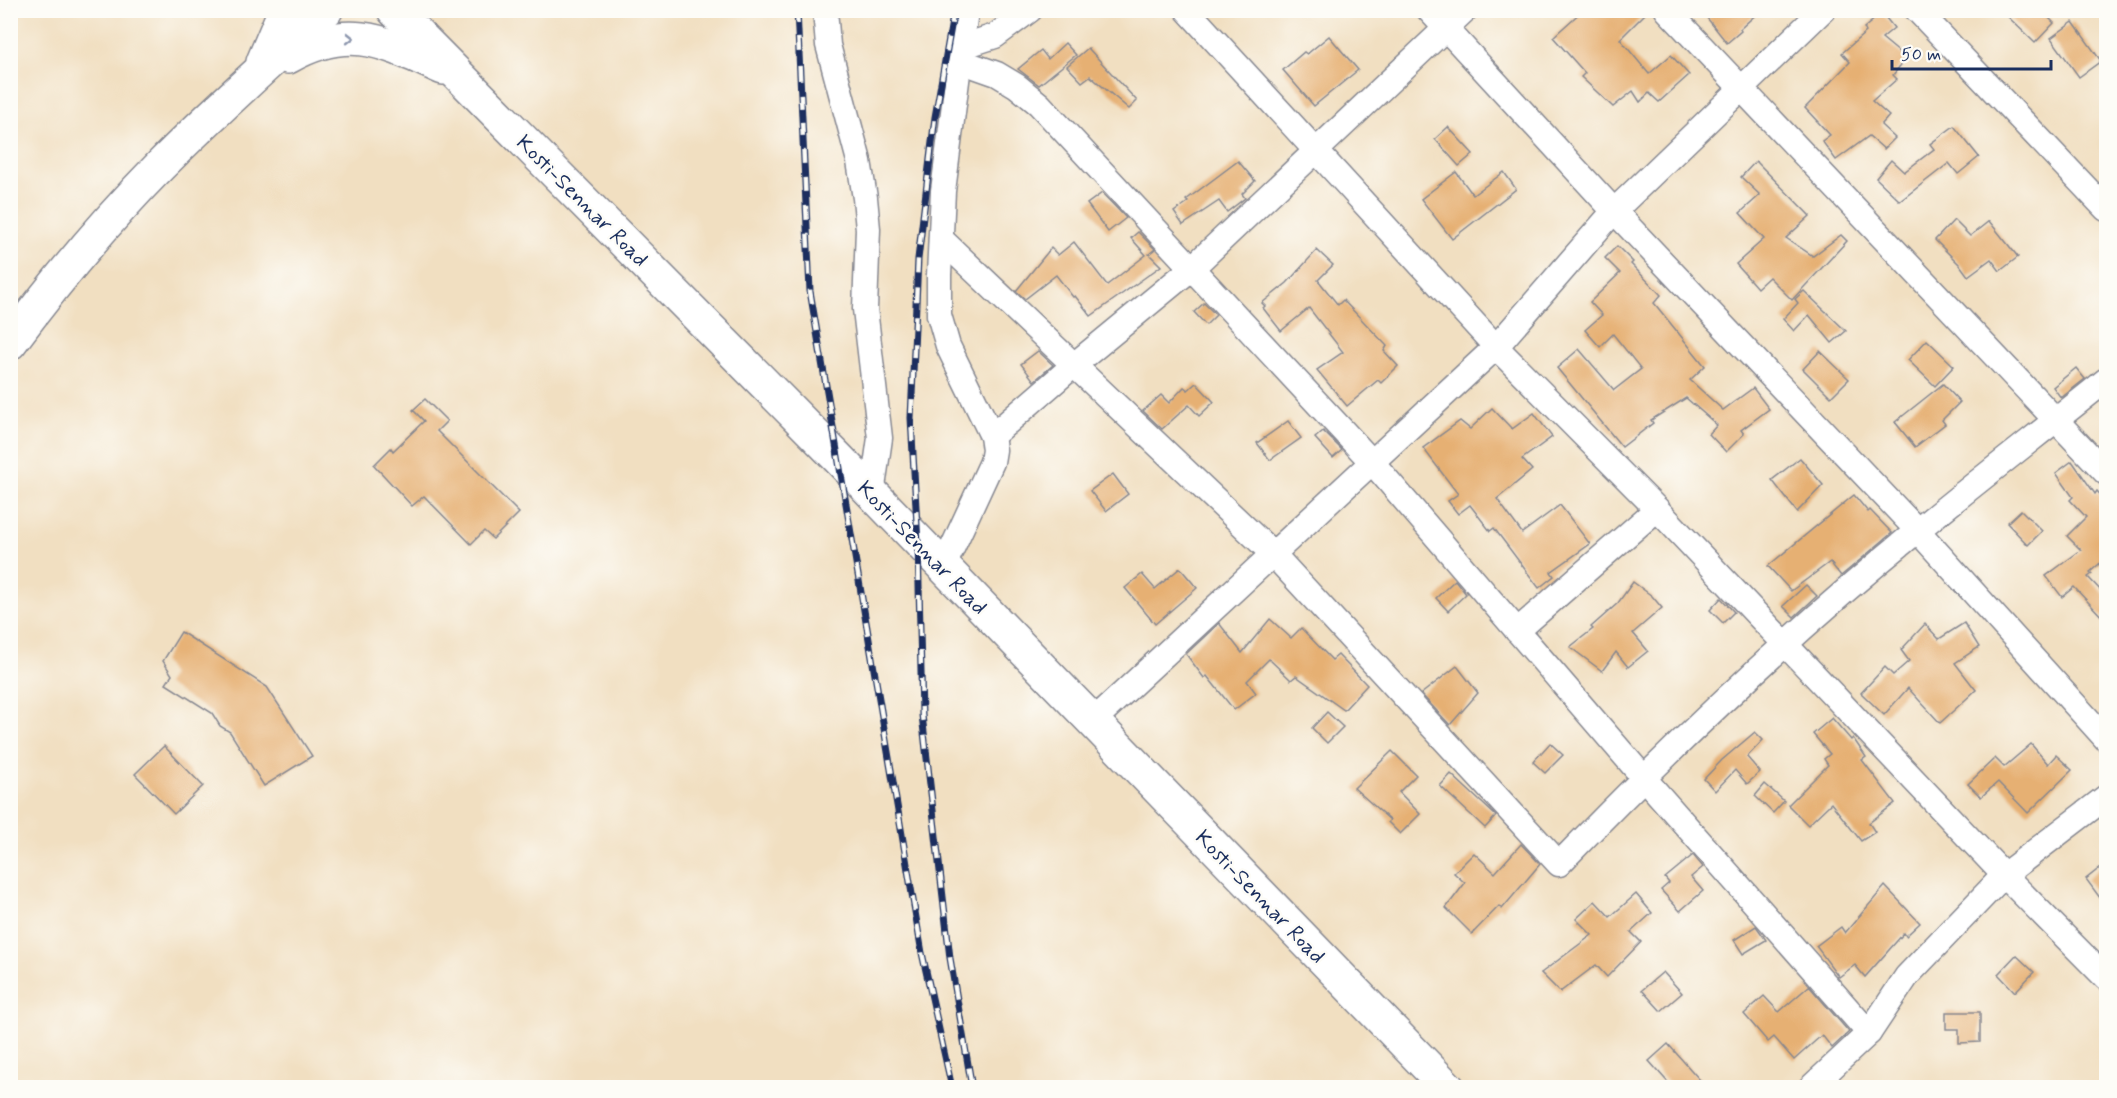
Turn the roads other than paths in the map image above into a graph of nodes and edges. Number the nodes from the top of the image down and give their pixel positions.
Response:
1 (285, 10) edge
2 (326, 10) edge
3 (394, 10) edge
4 (825, 10) edge
5 (966, 10) edge
6 (1030, 10) edge
7 (1187, 10) edge
8 (1429, 10) edge
9 (1465, 10) edge
10 (1667, 10) edge
11 (1823, 10) edge
12 (1917, 10) edge
13 (1446, 28) junction
14 (961, 54) junction
15 (258, 75) junction
16 (461, 77) junction
17 (1741, 88) junction
18 (1316, 150) junction
19 (2106, 209) edge
20 (1614, 211) junction
21 (941, 239) junction
22 (1192, 268) junction
23 (10, 343) edge
24 (1496, 347) junction
25 (1074, 364) junction
26 (2106, 380) edge
27 (2057, 419) junction
28 (992, 436) junction
29 (1372, 462) junction
30 (2106, 473) edge
31 (872, 494) junction
32 (1657, 509) junction
33 (1917, 530) junction
34 (1272, 553) junction
35 (943, 568) junction
36 (1517, 631) junction
37 (1785, 643) junction
38 (1092, 722) junction
39 (2106, 739) edge
40 (1643, 777) junction
41 (2106, 797) edge
42 (2004, 875) junction
43 (2106, 978) edge
44 (1869, 1033) junction
45 (1448, 1088) edge
46 (1810, 1088) edge

1 - 15 highway
2 - 15 highway
3 - 16 highway, Kosti-Sennar Road
4 - 31 street
5 - 14 street
6 - 14 street
7 - 18 street
8 - 13 street
9 - 13 street
10 - 17 street
11 - 17 street
12 - 19 street
13 - 18 street
13 - 20 street
14 - 21 street
14 - 22 street
15 -> 16 highway
15 - 23 highway
16 - 31 highway, Kosti-Sennar Road
17 - 20 street
17 - 27 street
18 - 22 street
18 - 24 street
20 - 24 street
20 - 33 street
21 - 25 street
21 - 28 street
22 - 25 street
22 - 29 street
24 - 29 street
24 - 32 street
25 - 28 street
25 - 34 street
26 - 27 street
27 - 30 street
27 - 33 street
28 - 35 street
29 - 34 street
29 - 36 street
31 - 35 highway, Kosti-Sennar Road
32 - 36 street
32 - 37 street
33 - 37 street
33 - 39 street
34 - 38 street
34 - 40 street
35 - 38 highway, Kosti-Sennar Road
36 - 40 street
37 - 40 street
37 - 42 street
38 - 45 highway, Kosti-Sennar Road
40 - 44 street
41 - 42 street
42 - 43 street
42 - 44 street
44 - 46 street

